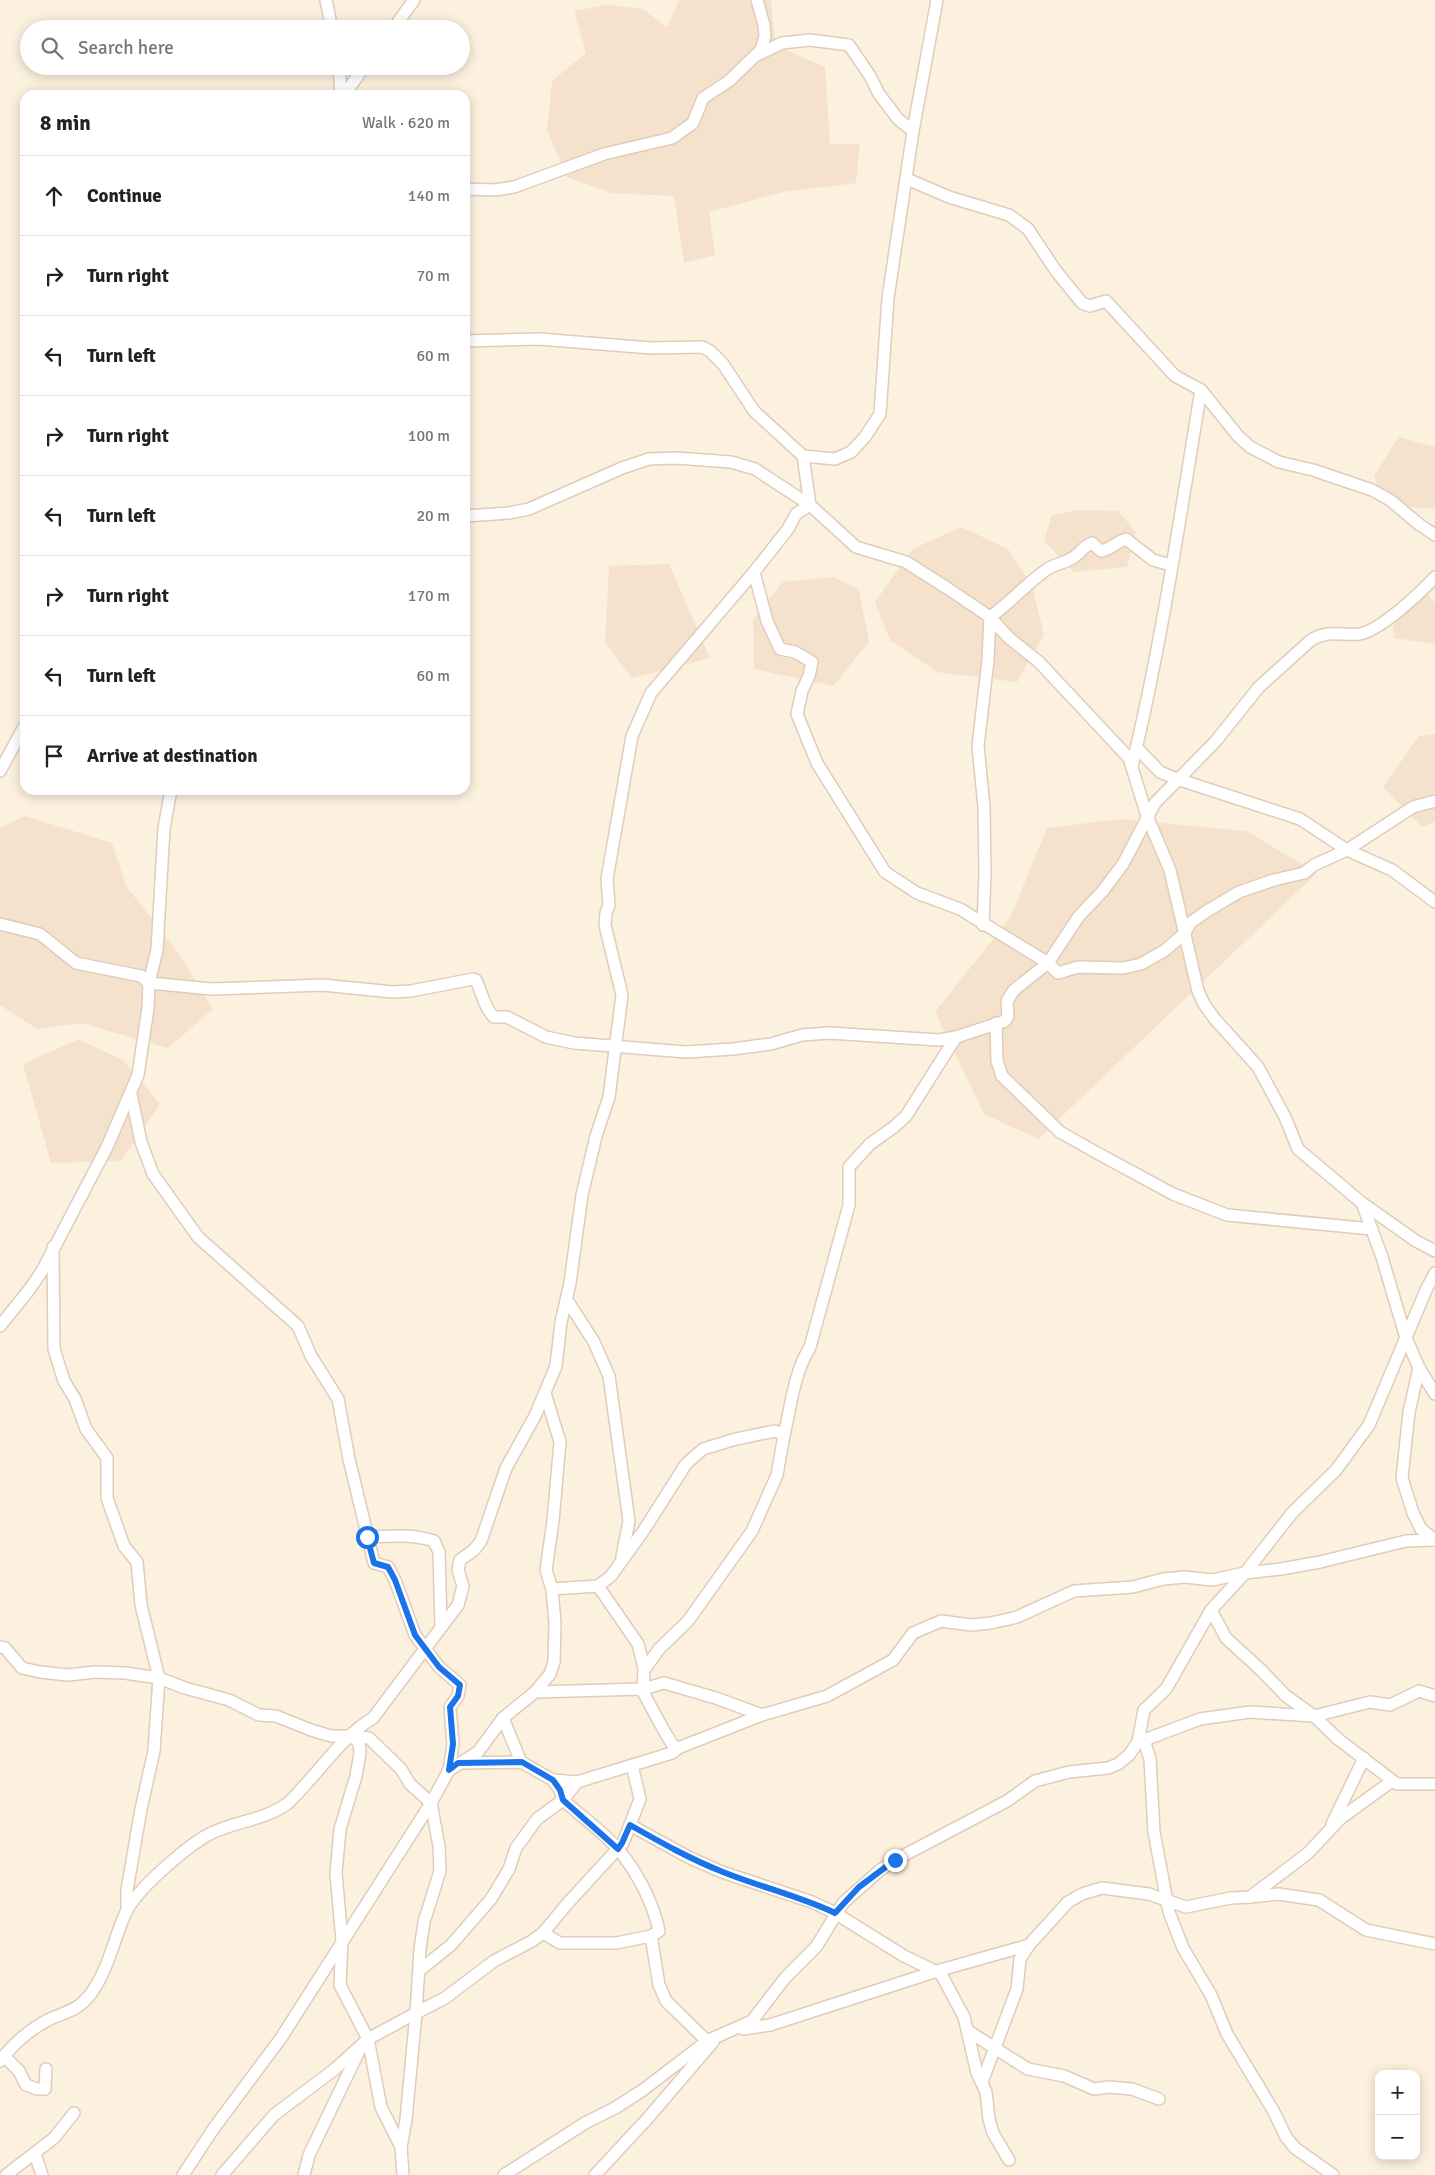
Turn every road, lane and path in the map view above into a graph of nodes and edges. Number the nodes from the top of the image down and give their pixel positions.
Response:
1 (326, 0) edge
2 (414, 0) edge
3 (757, 0) edge
4 (937, 0) edge
5 (330, 20) edge
6 (400, 20) edge
7 (757, 55) junction
8 (340, 75) edge
9 (358, 75) edge
10 (341, 90) edge
11 (346, 90) edge
12 (913, 131) junction
13 (907, 179) junction
14 (470, 188) edge
15 (470, 341) edge
16 (1201, 390) junction
17 (804, 456) junction
18 (810, 506) junction
19 (470, 516) edge
20 (1435, 535) edge
21 (1172, 565) junction
22 (754, 572) junction
23 (1435, 577) edge
24 (990, 617) junction
25 (20, 735) edge
26 (1137, 748) junction
27 (1132, 766) junction
28 (0, 771) edge
29 (1177, 779) junction
30 (170, 795) edge
31 (1435, 801) edge
32 (1147, 816) junction
33 (1347, 850) junction
34 (1435, 902) edge
35 (0, 924) edge
36 (983, 925) junction
37 (1185, 933) junction
38 (1048, 963) junction
39 (149, 983) junction
40 (996, 1023) junction
41 (956, 1037) junction
42 (614, 1047) junction
43 (131, 1094) junction
44 (1362, 1203) junction
45 (1372, 1229) junction
46 (53, 1247) junction
47 (1435, 1251) edge
48 (1435, 1273) edge
49 (568, 1300) junction
50 (0, 1326) edge
51 (1406, 1338) junction
52 (1419, 1368) junction
53 (545, 1393) junction
54 (1435, 1394) edge
55 (784, 1435) junction
56 (367, 1537) junction
57 (1435, 1540) edge
58 (621, 1560) junction
59 (1246, 1573) junction
60 (598, 1586) junction
61 (552, 1589) junction
62 (1211, 1610) junction
63 (441, 1627) junction
64 (0, 1647) edge
65 (425, 1650) junction
66 (644, 1670) junction
67 (159, 1678) junction
68 (643, 1689) junction
69 (535, 1692) junction
70 (1435, 1696) edge
71 (762, 1715) junction
72 (1314, 1716) junction
73 (503, 1718) junction
74 (352, 1736) junction
75 (1141, 1741) junction
76 (678, 1748) junction
77 (1364, 1758) junction
78 (522, 1762) junction
79 (458, 1763) junction
80 (632, 1765) junction
81 (449, 1770) junction
82 (553, 1780) junction
83 (1392, 1781) junction
84 (578, 1782) junction
85 (1435, 1784) edge
86 (563, 1800) junction
87 (431, 1802) junction
88 (630, 1825) junction
89 (1328, 1832) junction
90 (618, 1849) junction
91 (1250, 1897) junction
92 (1166, 1900) junction
93 (127, 1911) junction
94 (835, 1913) junction
95 (543, 1933) junction
96 (651, 1936) junction
97 (342, 1941) junction
98 (1435, 1944) edge
99 (1028, 1945) junction
100 (420, 1970) junction
101 (936, 1972) junction
102 (416, 2013) junction
103 (736, 2029) junction
104 (968, 2031) junction
105 (712, 2039) junction
106 (364, 2042) junction
107 (994, 2048) junction
108 (2, 2059) edge
109 (46, 2069) dead end
110 (982, 2082) junction
111 (25, 2085) junction
112 (52, 2093) dead end
113 (1159, 2099) dead end
114 (74, 2113) dead end
115 (401, 2147) junction
116 (35, 2154) junction
117 (1009, 2160) dead end
118 (6, 2175) edge
119 (42, 2175) edge
120 (183, 2175) edge
121 (222, 2175) edge
122 (304, 2175) edge
123 (403, 2175) edge
124 (504, 2175) edge
125 (595, 2175) edge
126 (1333, 2175) edge

1 - 5 street
2 - 6 street
3 - 7 street
4 - 12 street
7 - 12 street
7 - 14 street
8 - 10 street
9 - 11 street
12 - 13 street
13 - 16 street
13 - 17 street
15 - 17 street
16 - 20 street
16 - 21 street
17 - 18 street
18 - 19 street
18 - 22 street
18 - 24 street
21 - 24 street
21 - 26 street
22 - 36 street
22 - 42 street
23 - 29 street
24 - 27 street
24 - 36 street
25 - 28 street
26 - 27 street
26 - 29 street
27 - 32 street
29 - 32 street
29 - 33 street
30 - 39 street
31 - 33 street
32 - 37 street
32 - 38 street
33 - 34 street
33 - 37 street
35 - 39 street
36 - 38 street
37 - 38 street
37 - 44 street
38 - 40 street
39 - 42 street
39 - 43 street
40 - 41 street
40 - 45 street
41 - 42 street
41 - 55 street
42 - 49 street
43 - 46 street
43 - 56 street
44 - 45 street
44 - 47 street
45 - 51 street
46 - 50 street
46 - 67 street
48 - 51 street
49 - 53 street
49 - 58 street
51 - 52 street
51 - 59 street
52 - 54 street
52 - 57 street
53 - 61 street
53 - 63 street
55 - 58 street
55 - 66 street
56 - 63 street
56 - 65 street
57 - 59 street
58 - 60 street
59 - 62 street
59 - 71 street
60 - 61 street
60 - 66 street
61 - 69 street
62 - 72 street
62 - 75 street
63 - 65 street
64 - 67 street
65 - 74 street
65 - 81 street
66 - 68 street
67 - 74 street
67 - 93 street
68 - 69 street
68 - 71 street
68 - 76 street
69 - 73 street
70 - 72 street
71 - 76 street
72 - 75 street
72 - 77 street
73 - 78 street
73 - 79 street
74 - 87 street
74 - 93 street
74 - 97 street
75 - 92 street
75 - 94 street
76 - 80 street
77 - 83 street
77 - 89 street
78 - 79 street
78 - 82 street
79 - 81 street
80 - 84 street
80 - 88 street
81 - 87 street
82 - 84 street
82 - 86 street
83 - 85 street
83 - 89 street
84 - 86 street
86 - 90 street
86 - 100 street
87 - 97 street
87 - 100 street
88 - 90 street
88 - 94 street
89 - 91 street
90 - 95 street
90 - 96 street
91 - 92 street
91 - 98 street
92 - 99 street
92 - 126 street
93 - 108 street
94 - 101 street
94 - 103 street
95 - 96 street
95 - 102 street
96 - 105 street
97 - 106 street
97 - 120 street
99 - 101 street
99 - 107 street
100 - 102 street
101 - 103 street
101 - 104 street
102 - 106 street
102 - 115 street
103 - 105 street
104 - 107 street
104 - 110 street
105 - 124 street
105 - 125 street
106 - 115 street
106 - 121 street
106 - 122 street
107 - 110 street
107 - 113 street
108 - 111 street
109 - 111 street
110 - 117 street
111 - 112 street
114 - 116 street
115 - 123 street
116 - 118 street
116 - 119 street

